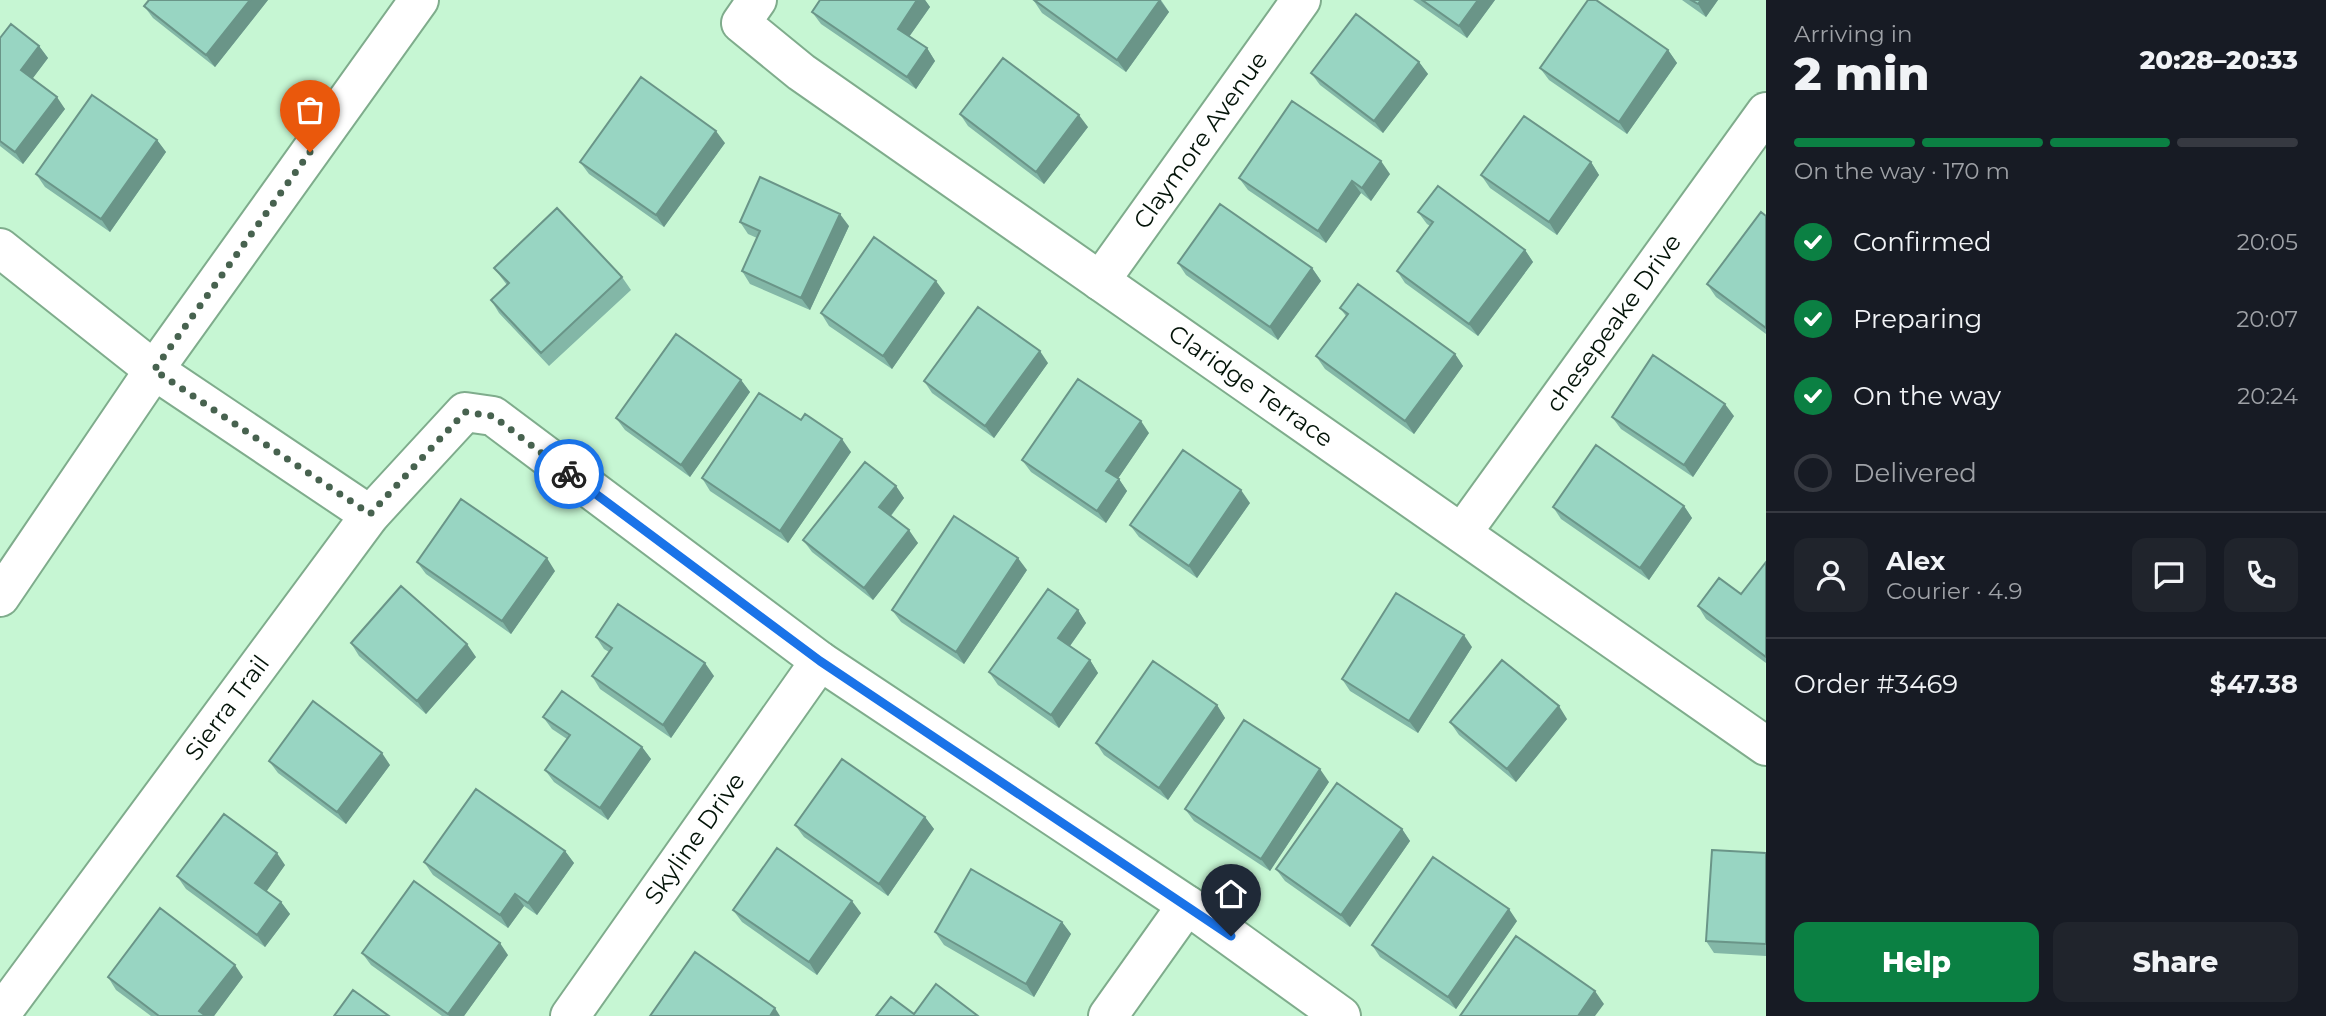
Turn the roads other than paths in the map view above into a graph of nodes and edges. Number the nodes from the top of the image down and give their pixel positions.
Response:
1 (419, 0) edge
2 (1301, 0) edge
3 (749, 12) edge
4 (1766, 112) edge
5 (0, 248) edge
6 (1100, 281) junction
7 (154, 370) junction
8 (370, 514) junction
9 (1462, 533) junction
10 (0, 597) edge
11 (820, 661) junction
12 (1766, 746) edge
13 (1187, 905) junction
14 (0, 1015) edge
15 (570, 1016) edge
16 (1108, 1016) edge
17 (1341, 1016) edge

1 - 7 street
2 - 6 street, Claymore Avenue
3 - 6 street, Claridge Terrace
4 - 9 street, chesepeake Drive
5 - 7 street
6 - 9 street, Claridge Terrace
7 - 8 street
7 - 10 street
8 - 11 street, Sierra Trail
8 - 14 street, Sierra Trail
9 - 12 street, Claridge Terrace
11 - 13 street
11 - 15 street, Skyline Drive
13 - 16 street
13 - 17 street

